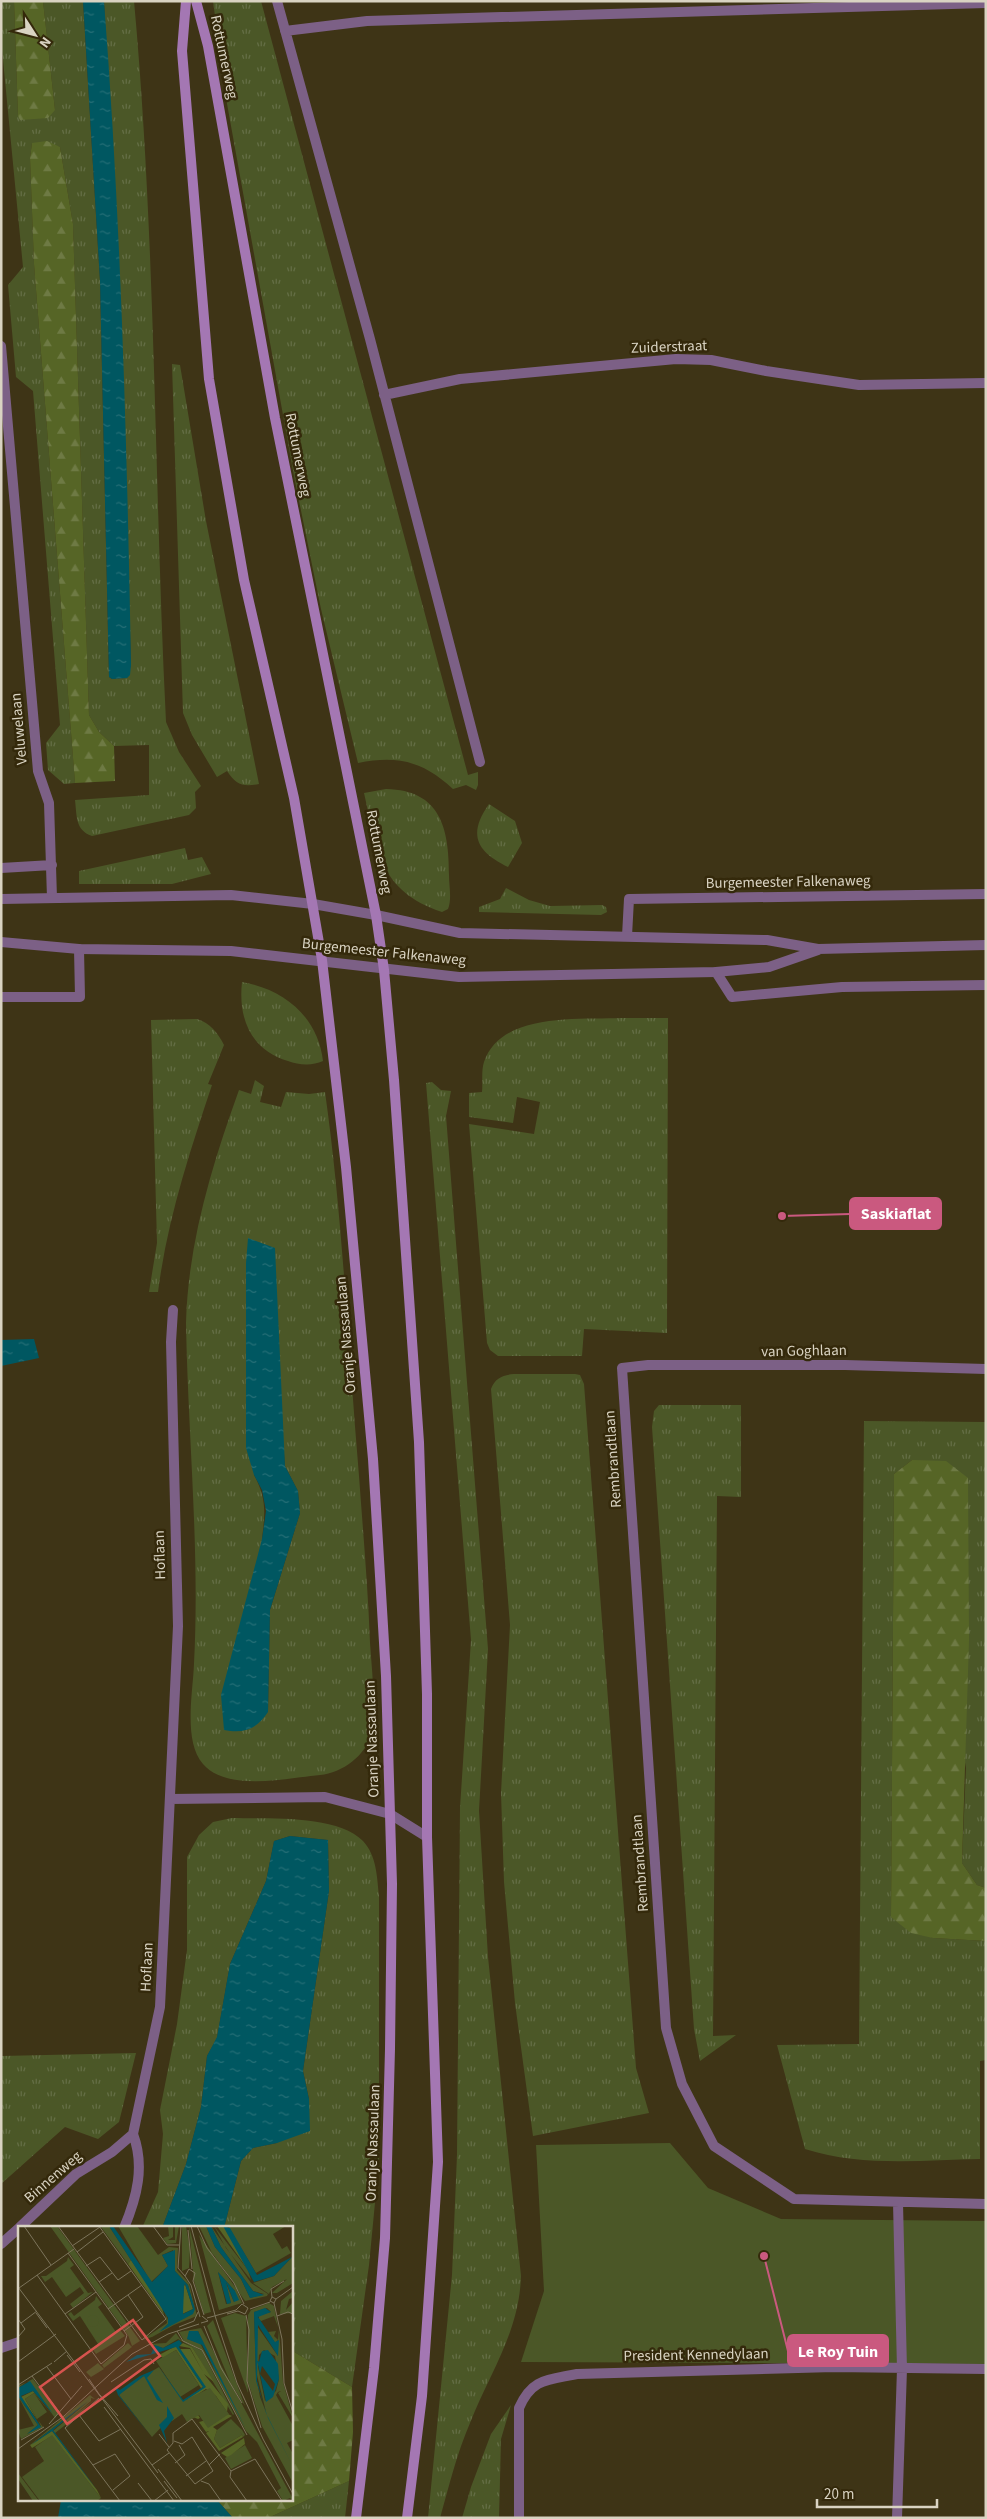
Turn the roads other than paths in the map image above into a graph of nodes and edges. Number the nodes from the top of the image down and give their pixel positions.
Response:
1 (186, 1) edge
2 (196, 1) edge
3 (277, 1) edge
4 (986, 3) edge
5 (285, 31) junction
6 (1, 346) edge
7 (986, 383) edge
8 (384, 395) junction
9 (480, 762) dead end
10 (52, 865) junction
11 (1, 868) edge
12 (986, 894) edge
13 (52, 898) junction
14 (1, 899) edge
15 (313, 904) junction
16 (376, 914) junction
17 (627, 936) junction
18 (1, 942) edge
19 (986, 945) edge
20 (79, 949) junction
21 (818, 949) junction
22 (322, 960) junction
23 (384, 970) junction
24 (716, 972) junction
25 (986, 985) edge
26 (1, 997) edge
27 (173, 1310) dead end
28 (622, 1368) joint
29 (986, 1369) edge
30 (170, 1799) junction
31 (390, 1814) junction
32 (426, 1837) junction
33 (133, 2134) junction
34 (898, 2203) junction
35 (986, 2204) edge
36 (21, 2226) edge
37 (125, 2226) edge
38 (18, 2229) edge
39 (1, 2244) edge
40 (18, 2342) edge
41 (1, 2348) edge
42 (902, 2369) junction
43 (986, 2369) edge
44 (356, 2518) edge
45 (407, 2518) edge
46 (519, 2518) edge
47 (897, 2518) edge

1 - 15 main road, Rottumerweg
2 - 16 main road, Rottumerweg
3 - 5 street
4 - 5 street
5 - 8 street
6 - 10 street, Veluwelaan
7 - 8 street, Zuiderstraat
8 - 9 street
10 - 11 street
10 - 13 street, Veluwelaan
12 - 17 street, Burgemeester Falkenaweg
13 - 14 street, Burgemeester Falkenaweg
13 - 15 street, Burgemeester Falkenaweg
15 - 16 street, Burgemeester Falkenaweg
15 - 22 main road, Rottumerweg
16 - 17 street, Burgemeester Falkenaweg
16 - 23 main road, Rottumerweg
17 - 21 street, Burgemeester Falkenaweg
18 - 20 street, Burgemeester Falkenaweg
19 - 21 street, Burgemeester Falkenaweg
20 - 22 street, Burgemeester Falkenaweg
20 - 26 street
21 - 24 street, Burgemeester Falkenaweg
22 - 23 street, Burgemeester Falkenaweg
22 - 31 main road, Oranje Nassaulaan
23 - 24 street, Burgemeester Falkenaweg
23 - 32 main road
24 - 25 street
27 - 30 street, Hoflaan
28 - 29 street, van Goghlaan
28 - 34 street, Rembrandtlaan
30 - 31 street
30 - 33 street, Hoflaan
31 - 32 street
31 - 44 main road, Oranje Nassaulaan
32 - 45 main road
33 - 36 street, Binnenweg
33 - 37 street
34 - 35 street
34 - 42 street
38 - 39 street, Binnenweg
40 - 41 street
42 - 43 street, President Kennedylaan
42 - 46 street, President Kennedylaan
42 - 47 street

